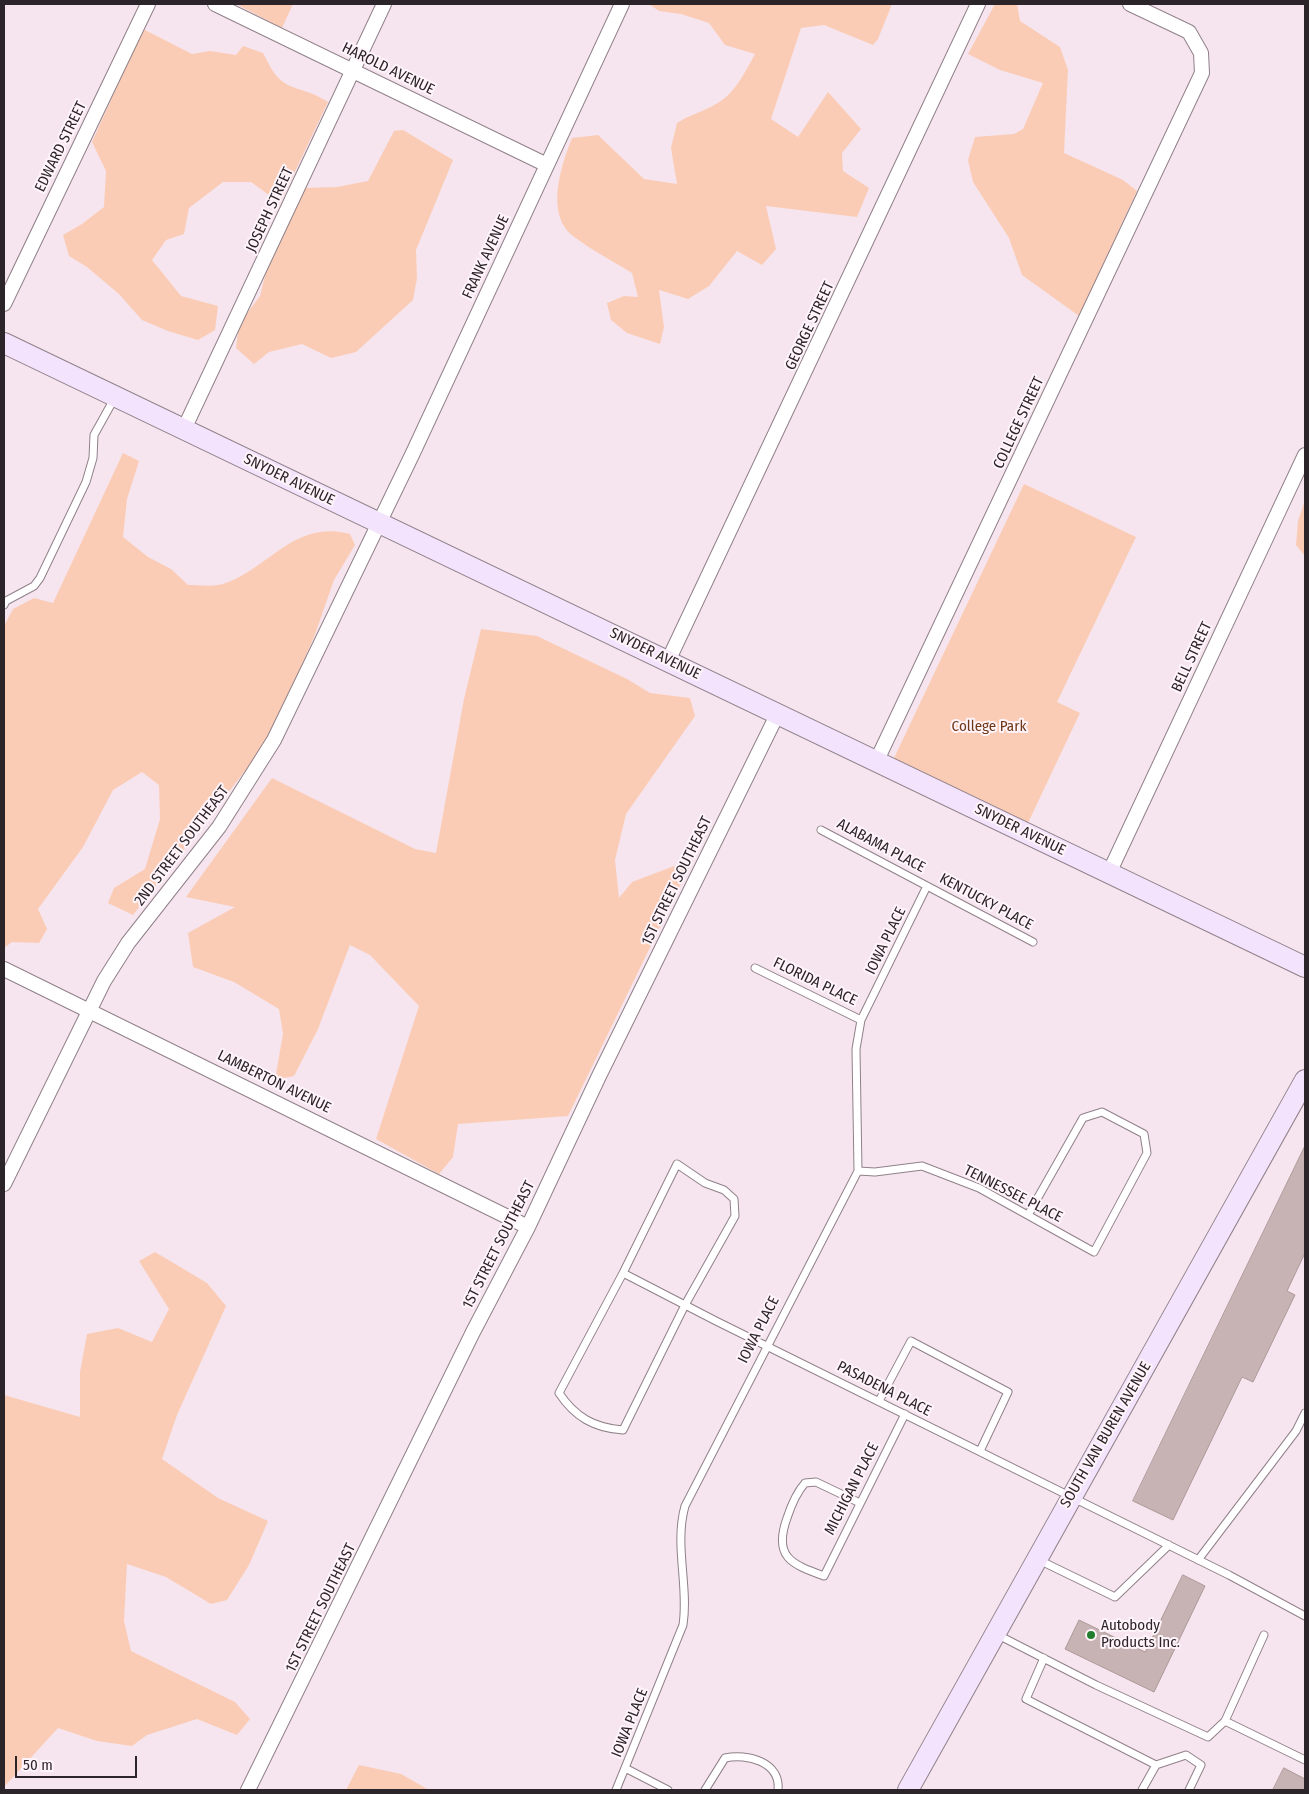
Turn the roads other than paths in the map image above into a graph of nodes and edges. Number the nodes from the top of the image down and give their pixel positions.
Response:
1 (148, 4) edge
2 (214, 4) edge
3 (384, 4) edge
4 (622, 4) edge
5 (978, 4) edge
6 (1130, 4) edge
7 (353, 70) junction
8 (547, 165) junction
9 (4, 304) edge
10 (4, 343) edge
11 (115, 396) junction
12 (184, 429) junction
13 (1305, 455) edge
14 (380, 523) junction
15 (4, 602) edge
16 (668, 661) junction
17 (778, 713) junction
18 (877, 760) junction
19 (821, 830) dead end
20 (1109, 873) junction
21 (928, 886) junction
22 (1032, 942) dead end
23 (1305, 967) edge
24 (756, 968) dead end
25 (4, 969) edge
26 (89, 1011) junction
27 (862, 1020) junction
28 (1305, 1080) edge
29 (858, 1171) junction
30 (4, 1184) edge
31 (1028, 1215) junction
32 (528, 1227) junction
33 (623, 1272) junction
34 (685, 1305) junction
35 (767, 1346) junction
36 (879, 1401) junction
37 (1305, 1413) edge
38 (905, 1414) junction
39 (980, 1451) junction
40 (1071, 1497) junction
41 (860, 1503) junction
42 (1169, 1545) junction
43 (1037, 1559) junction
44 (1198, 1560) junction
45 (1305, 1616) edge
46 (995, 1633) junction
47 (1264, 1636) dead end
48 (1044, 1658) junction
49 (1225, 1721) junction
50 (1305, 1760) edge
51 (1156, 1765) junction
52 (627, 1769) junction
53 (248, 1790) edge
54 (616, 1790) edge
55 (668, 1790) edge
56 (706, 1790) edge
57 (778, 1790) edge
58 (908, 1790) edge
59 (1142, 1790) edge
60 (1189, 1790) edge

1 - 9 street, EDWARD STREET
2 - 7 street, HAROLD AVENUE
3 - 7 street, JOSEPH STREET
4 - 8 street, FRANK AVENUE
5 - 16 street, GEORGE STREET
6 - 18 street, COLLEGE STREET
7 - 8 street, HAROLD AVENUE
7 - 12 street, JOSEPH STREET
8 - 14 street, FRANK AVENUE
10 - 11 main road, SNYDER AVENUE
11 - 12 main road, SNYDER AVENUE
11 - 15 lane
12 - 14 main road, SNYDER AVENUE
13 - 20 street, BELL STREET
14 - 16 main road, SNYDER AVENUE
14 - 26 street, 2ND STREET SOUTHEAST
16 - 17 main road, SNYDER AVENUE
17 - 18 main road, SNYDER AVENUE
17 - 32 street, 1ST STREET SOUTHEAST
18 - 20 main road, SNYDER AVENUE
19 - 21 lane, ALABAMA PLACE
20 - 23 main road, SNYDER AVENUE
21 - 22 lane, KENTUCKY PLACE
21 - 27 lane, IOWA PLACE
24 - 27 lane, FLORIDA PLACE
25 - 26 street, LAMBERTON AVENUE
26 - 30 street, 2ND STREET SOUTHEAST
26 - 32 street, LAMBERTON AVENUE
27 - 29 lane, IOWA PLACE
28 - 40 main road, SOUTH VAN BUREN AVENUE
29 - 31 lane, TENNESSEE PLACE
29 - 35 lane, IOWA PLACE
31 - 31 lane, TENNESSEE PLACE
32 - 53 street, 1ST STREET SOUTHEAST
33 - 34 lane, PASADENA PLACE
33 - 34 lane
33 - 34 lane
34 - 35 lane, PASADENA PLACE
35 - 36 lane, PASADENA PLACE
35 - 52 lane, IOWA PLACE
36 - 38 lane, PASADENA PLACE
36 - 39 lane
37 - 44 lane
38 - 39 lane, PASADENA PLACE
38 - 41 lane, MICHIGAN PLACE
39 - 40 lane, PASADENA PLACE
40 - 42 lane, PASADENA PLACE
40 - 43 main road, SOUTH VAN BUREN AVENUE
41 - 41 lane, MICHIGAN PLACE
42 - 43 lane
42 - 44 lane, PASADENA PLACE
43 - 46 main road, SOUTH VAN BUREN AVENUE
44 - 45 lane, PASADENA PLACE
46 - 48 lane
46 - 58 main road, SOUTH VAN BUREN AVENUE
47 - 49 lane
48 - 49 lane
48 - 51 lane
49 - 50 lane
51 - 59 lane
51 - 60 lane
52 - 54 lane, IOWA PLACE
52 - 55 lane
56 - 57 lane

